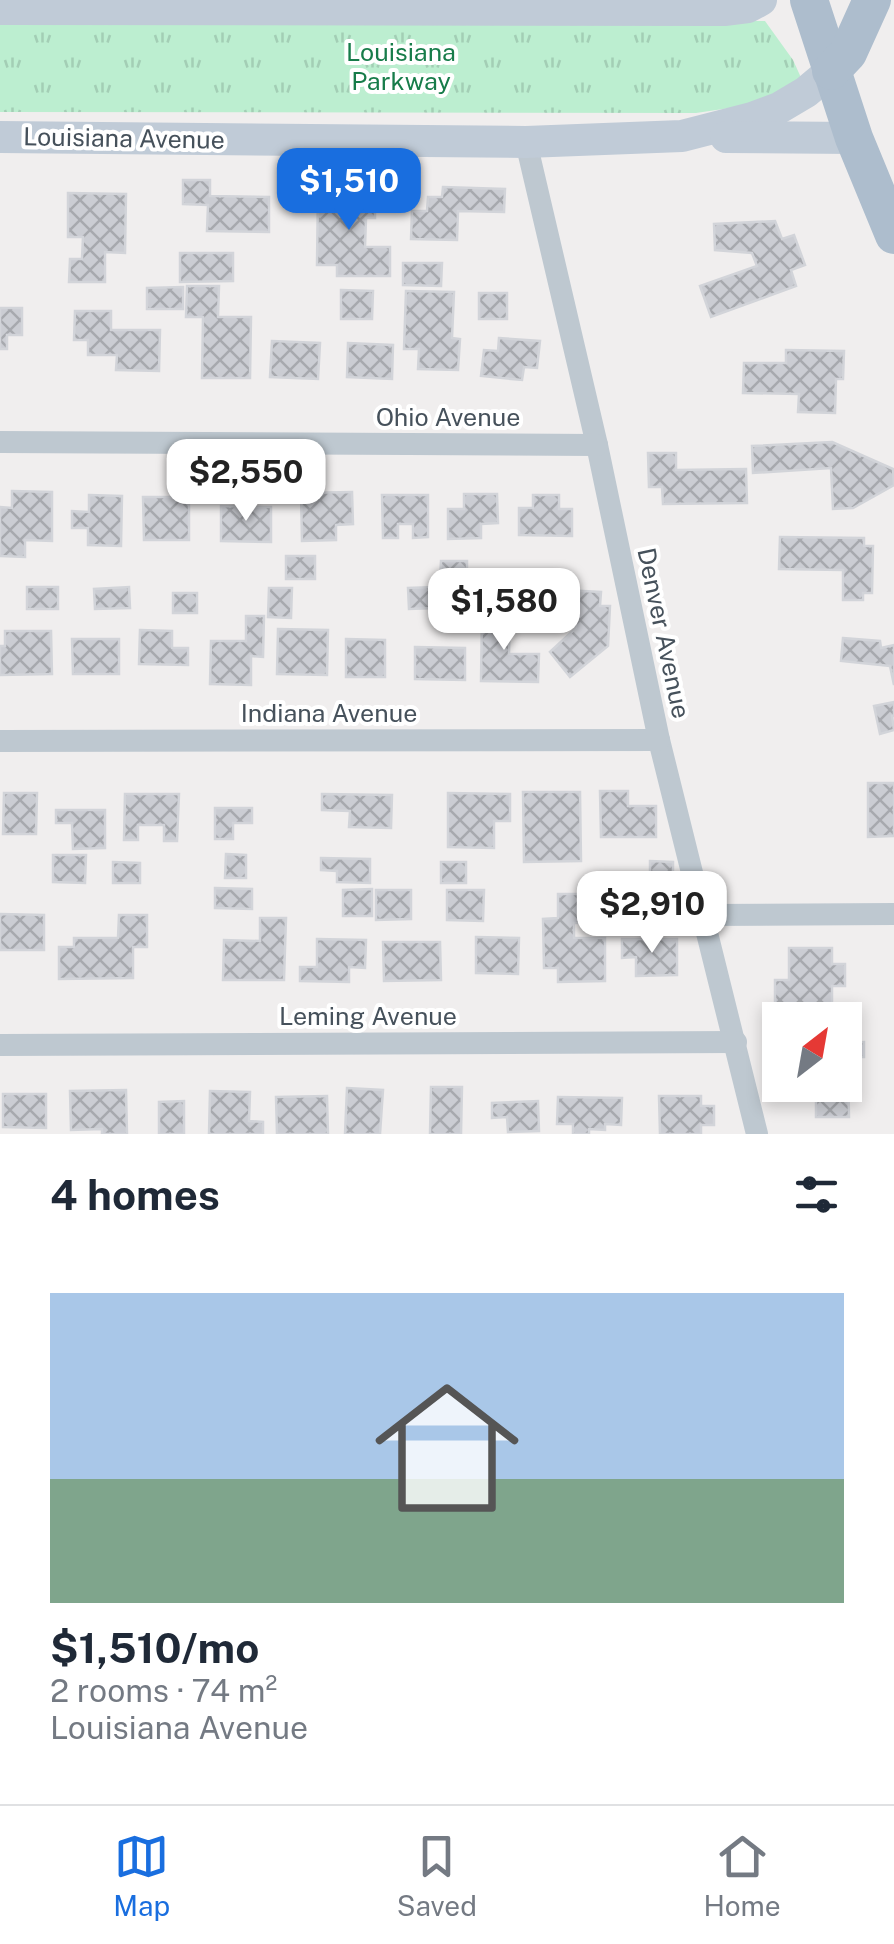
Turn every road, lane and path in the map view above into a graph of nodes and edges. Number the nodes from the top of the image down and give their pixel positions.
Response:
1 (762, 0) edge
2 (809, 0) edge
3 (822, 0) edge
4 (858, 0) edge
5 (872, 0) edge
6 (18, 6) edge
7 (831, 71) junction
8 (682, 136) junction
9 (0, 137) edge
10 (854, 138) junction
11 (526, 142) junction
12 (894, 235) edge
13 (0, 442) edge
14 (596, 445) junction
15 (659, 740) junction
16 (0, 741) edge
17 (704, 914) junction
18 (894, 914) edge
19 (736, 1042) junction
20 (0, 1045) edge
21 (758, 1134) edge

1 - 6 main road
2 - 7 main road
3 - 4 main road
5 - 7 main road
7 - 8 main road, Louisiana Avenue
7 - 10 main road
8 - 10 main road
8 - 11 main road, Louisiana Avenue
9 - 11 main road, Louisiana Avenue
10 - 12 main road
11 - 14 street, Denver Avenue
13 - 14 street, Ohio Avenue
14 - 15 street, Denver Avenue
15 - 16 street, Indiana Avenue
15 - 17 street, Denver Avenue
17 - 18 street
17 - 19 street, Denver Avenue
19 - 20 street, Leming Avenue
19 - 21 street, Denver Avenue

